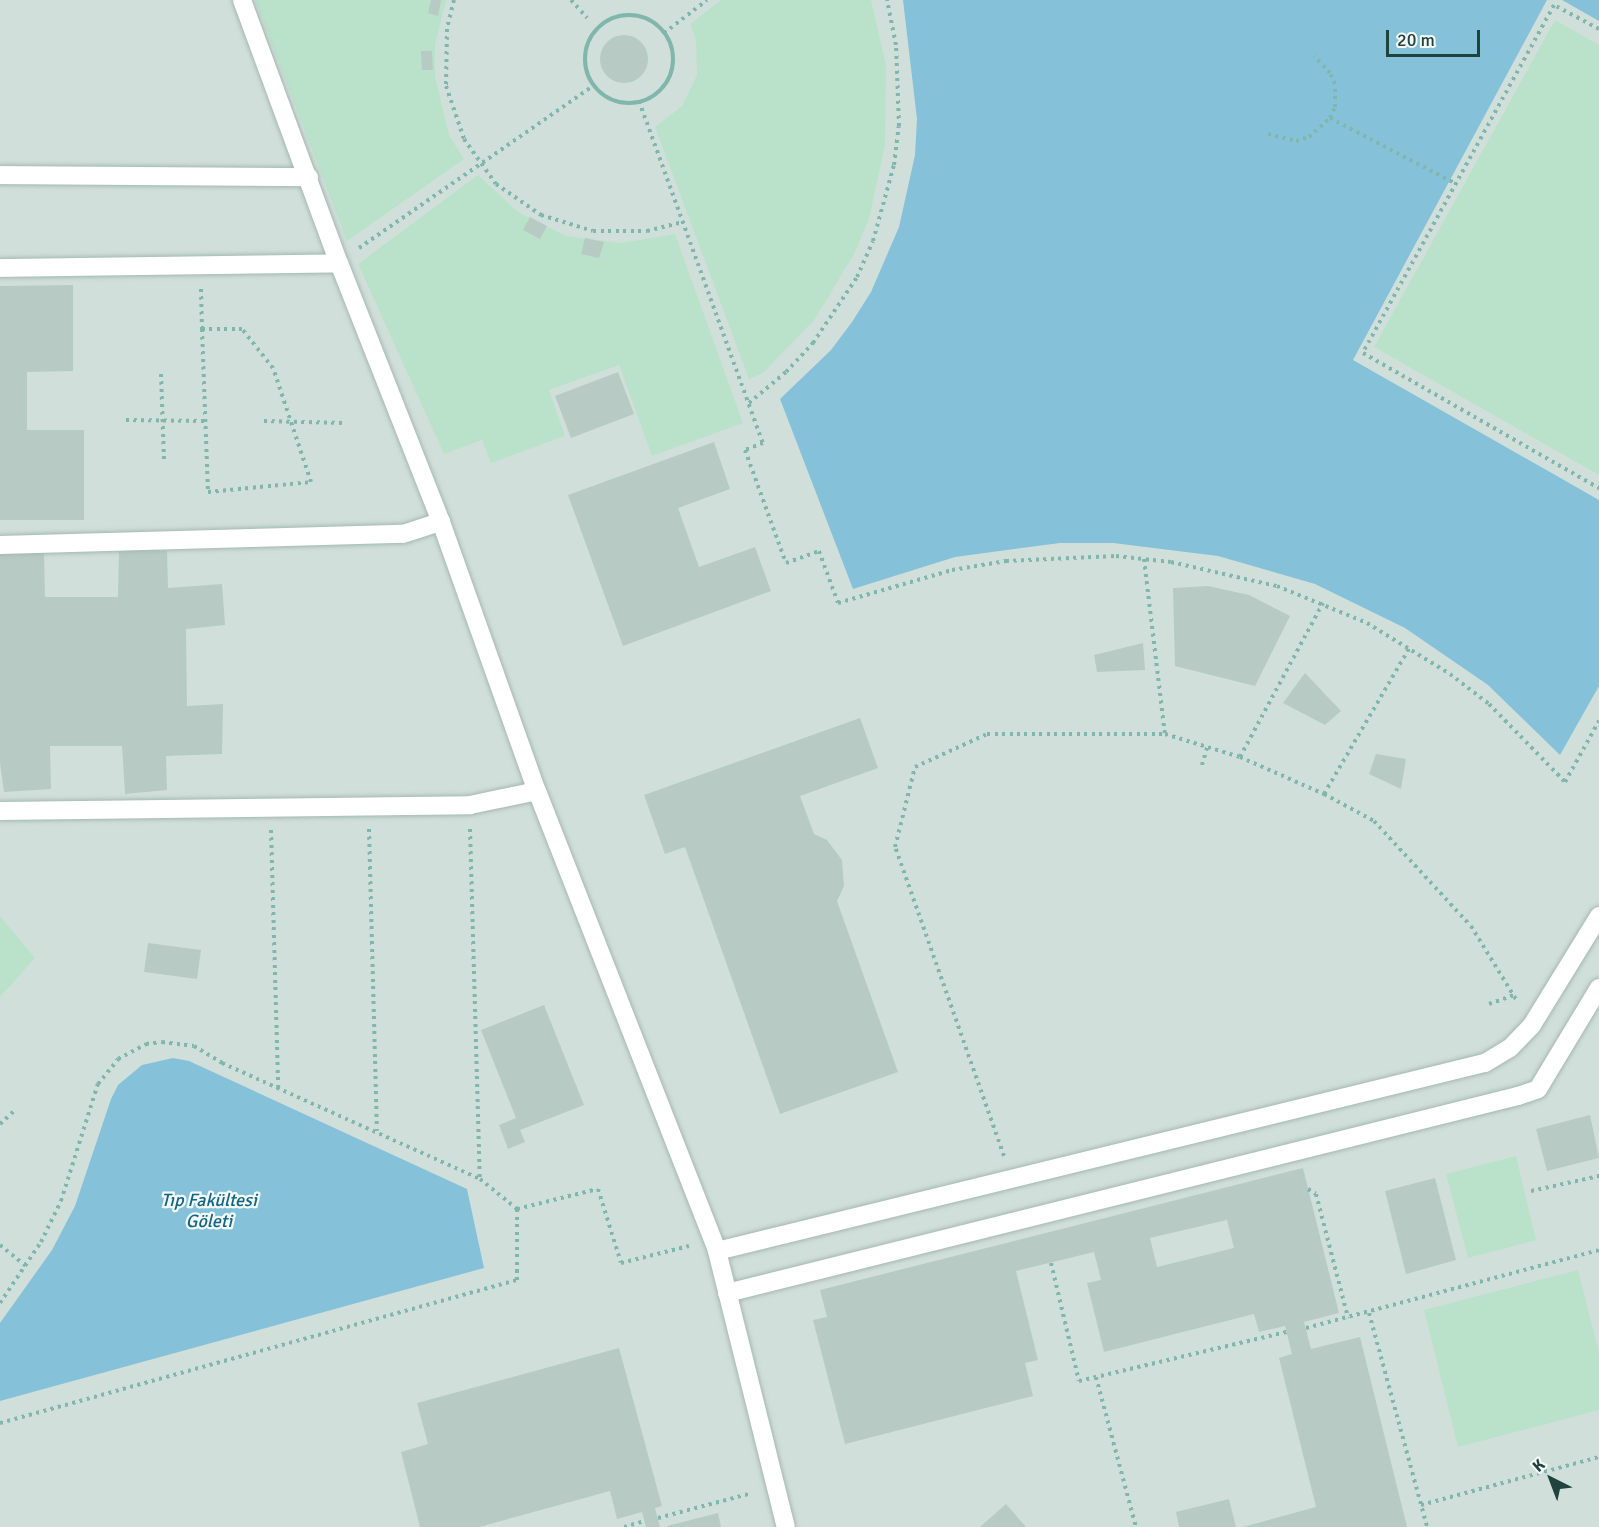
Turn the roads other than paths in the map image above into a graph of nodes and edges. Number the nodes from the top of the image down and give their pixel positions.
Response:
1 (242, 0) edge
2 (0, 175) edge
3 (309, 177) junction
4 (339, 263) junction
5 (0, 268) edge
6 (441, 522) junction
7 (0, 545) edge
8 (537, 791) junction
9 (0, 811) edge
10 (1599, 916) edge
11 (1599, 988) edge
12 (715, 1246) junction
13 (727, 1293) junction
14 (786, 1527) edge

1 - 3 street
2 - 3 street
3 - 4 street
4 - 5 street
4 - 6 street
6 - 7 street
6 - 8 street
8 - 9 street
8 - 12 street
10 - 12 street
11 - 13 street
12 - 13 street
13 - 14 street

